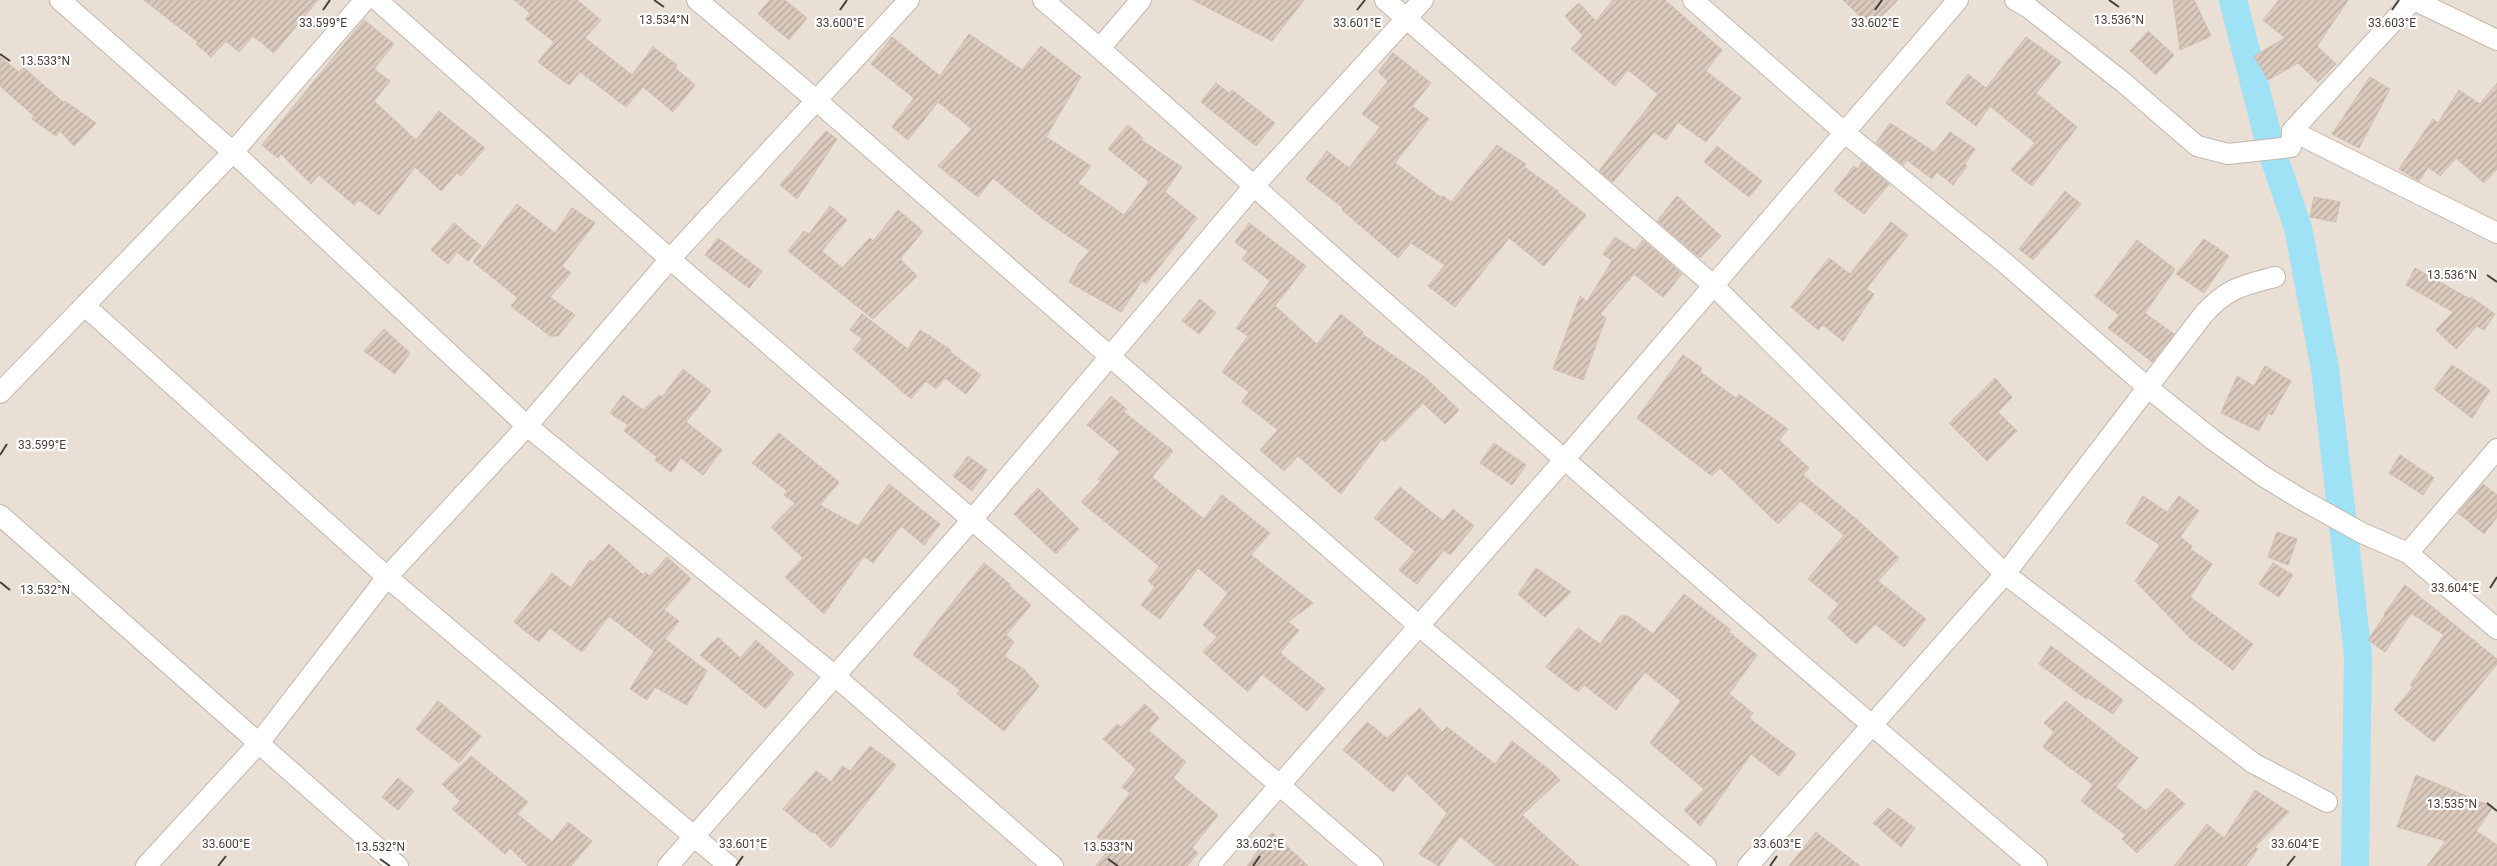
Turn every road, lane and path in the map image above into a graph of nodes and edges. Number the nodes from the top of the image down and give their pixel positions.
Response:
1 (60, 0) edge
2 (365, 0) edge
3 (376, 0) edge
4 (697, 0) edge
5 (909, 0) edge
6 (1043, 0) edge
7 (1140, 0) edge
8 (1385, 0) edge
9 (1423, 0) edge
10 (1693, 0) edge
11 (1958, 0) edge
12 (2015, 0) edge
13 (2413, 0) edge
14 (1406, 18) junction
15 (2497, 40) edge
16 (1100, 48) junction
17 (816, 100) junction
18 (2292, 131) junction
19 (1845, 133) junction
20 (233, 152) junction
21 (1253, 187) junction
22 (2497, 233) edge
23 (670, 259) junction
24 (2275, 278) dead end
25 (1714, 286) junction
26 (85, 306) junction
27 (1110, 356) junction
28 (2147, 387) junction
29 (0, 393) edge
30 (527, 426) junction
31 (2497, 449) edge
32 (1564, 460) junction
33 (0, 515) edge
34 (971, 521) junction
35 (2408, 553) junction
36 (2005, 574) junction
37 (387, 577) junction
38 (1419, 626) junction
39 (2497, 628) edge
40 (834, 676) junction
41 (1872, 726) junction
42 (259, 743) junction
43 (1279, 785) junction
44 (2327, 802) dead end
45 (695, 836) junction
46 (146, 866) edge
47 (398, 866) edge
48 (668, 866) edge
49 (729, 866) edge
50 (1053, 866) edge
51 (1209, 866) edge
52 (1373, 866) edge
53 (1706, 866) edge
54 (1748, 866) edge
55 (2036, 866) edge

1 - 20 street
2 - 20 street
3 - 23 street
4 - 17 street
5 - 17 street
6 - 16 street
7 - 16 street
8 - 14 street
9 - 14 street
10 - 19 street
11 - 19 street
12 - 18 street
13 - 15 street
13 - 18 street
14 - 21 street
14 - 25 street
16 - 21 street
17 - 23 street
17 - 27 street
18 - 22 street
19 - 25 street
19 - 28 street
20 - 26 street
20 - 30 street
21 - 27 street
21 - 32 street
23 - 30 street
23 - 34 street
24 - 28 street
25 - 32 street
25 - 36 street
26 - 29 street
26 - 37 street
27 - 34 street
27 - 38 street
28 - 35 street
28 - 36 street
30 - 37 street
30 - 40 street
31 - 35 street
32 - 38 street
32 - 41 street
33 - 42 street
34 - 40 street
34 - 43 street
35 - 39 street
36 - 41 street
36 - 44 street
37 - 42 street
37 - 45 street
38 - 43 street
38 - 53 street
40 - 45 street
40 - 50 street
41 - 54 street
41 - 55 street
42 - 46 street
42 - 47 street
43 - 51 street
43 - 52 street
45 - 48 street
45 - 49 street

